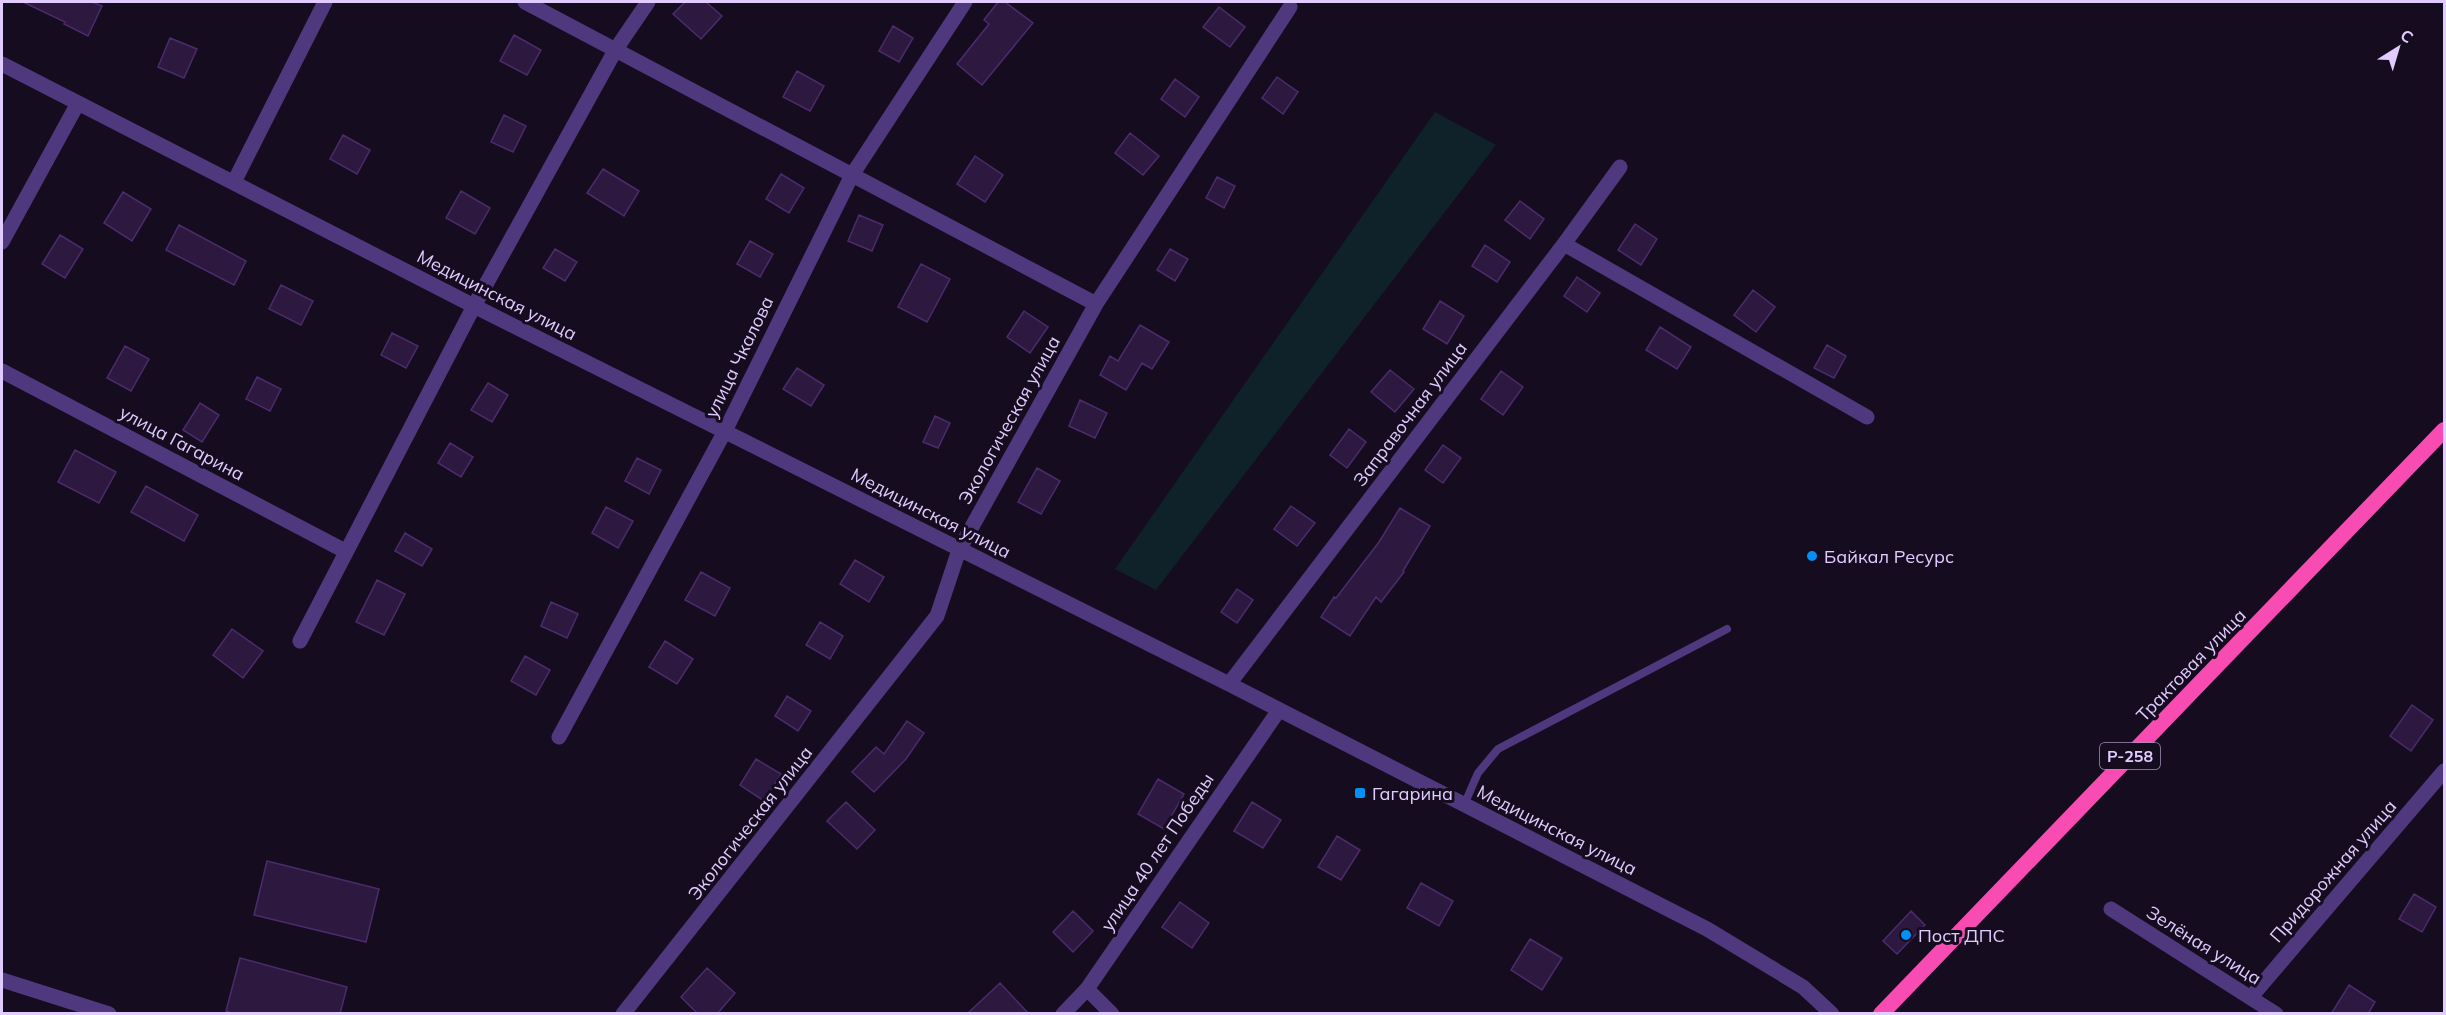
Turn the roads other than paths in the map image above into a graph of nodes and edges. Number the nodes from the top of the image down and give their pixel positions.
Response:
1 (325, 2) edge
2 (525, 2) edge
3 (648, 2) edge
4 (965, 2) edge
5 (1290, 7) dead end
6 (616, 50) junction
7 (2, 64) edge
8 (78, 103) junction
9 (1620, 167) dead end
10 (852, 175) junction
11 (234, 182) junction
12 (2, 242) edge
13 (1564, 244) junction
14 (1096, 304) junction
15 (474, 306) junction
16 (2, 371) edge
17 (1867, 417) dead end
18 (2445, 430) edge
19 (725, 431) junction
20 (959, 550) junction
21 (345, 551) junction
22 (1728, 629) dead end
23 (300, 641) dead end
24 (1229, 684) junction
25 (1279, 710) junction
26 (560, 737) dead end
27 (2445, 771) edge
28 (1464, 805) junction
29 (2111, 909) dead end
30 (2, 980) edge
31 (1087, 989) junction
32 (2251, 997) junction
33 (109, 1014) edge
34 (623, 1014) edge
35 (1064, 1014) edge
36 (1112, 1014) edge
37 (1832, 1014) edge
38 (1881, 1014) edge
39 (2276, 1014) edge

1 - 11 street
2 - 6 street
3 - 6 street
4 - 10 street, улица Чкалова
5 - 14 street, Экологическая улица
6 - 10 street
6 - 15 street
7 - 8 street, Медицинская улица
8 - 11 street, Медицинская улица
8 - 12 street
9 - 13 street, Заправочная улица
10 - 14 street
10 - 19 street, улица Чкалова
11 - 15 street, Медицинская улица
13 - 17 street
13 - 24 street, Заправочная улица
14 - 20 street, Экологическая улица
15 - 19 street, Медицинская улица
15 - 21 street
16 - 21 street, улица Гагарина
18 - 38 highway, Трактовая улица / Р-258
19 - 20 street, Медицинская улица
19 - 26 street, улица Чкалова
20 - 24 street, Медицинская улица
20 - 34 street, Экологическая улица
21 - 23 street
22 - 28 lane
24 - 25 street, Медицинская улица
25 - 28 street, Медицинская улица
25 - 31 street, улица 40 лет Победы
27 - 32 street, Придорожная улица
28 - 37 street, Медицинская улица
29 - 32 street, Зелёная улица
30 - 33 street
31 - 35 street, улица 40 лет Победы
31 - 36 street
32 - 39 street, Зелёная улица

